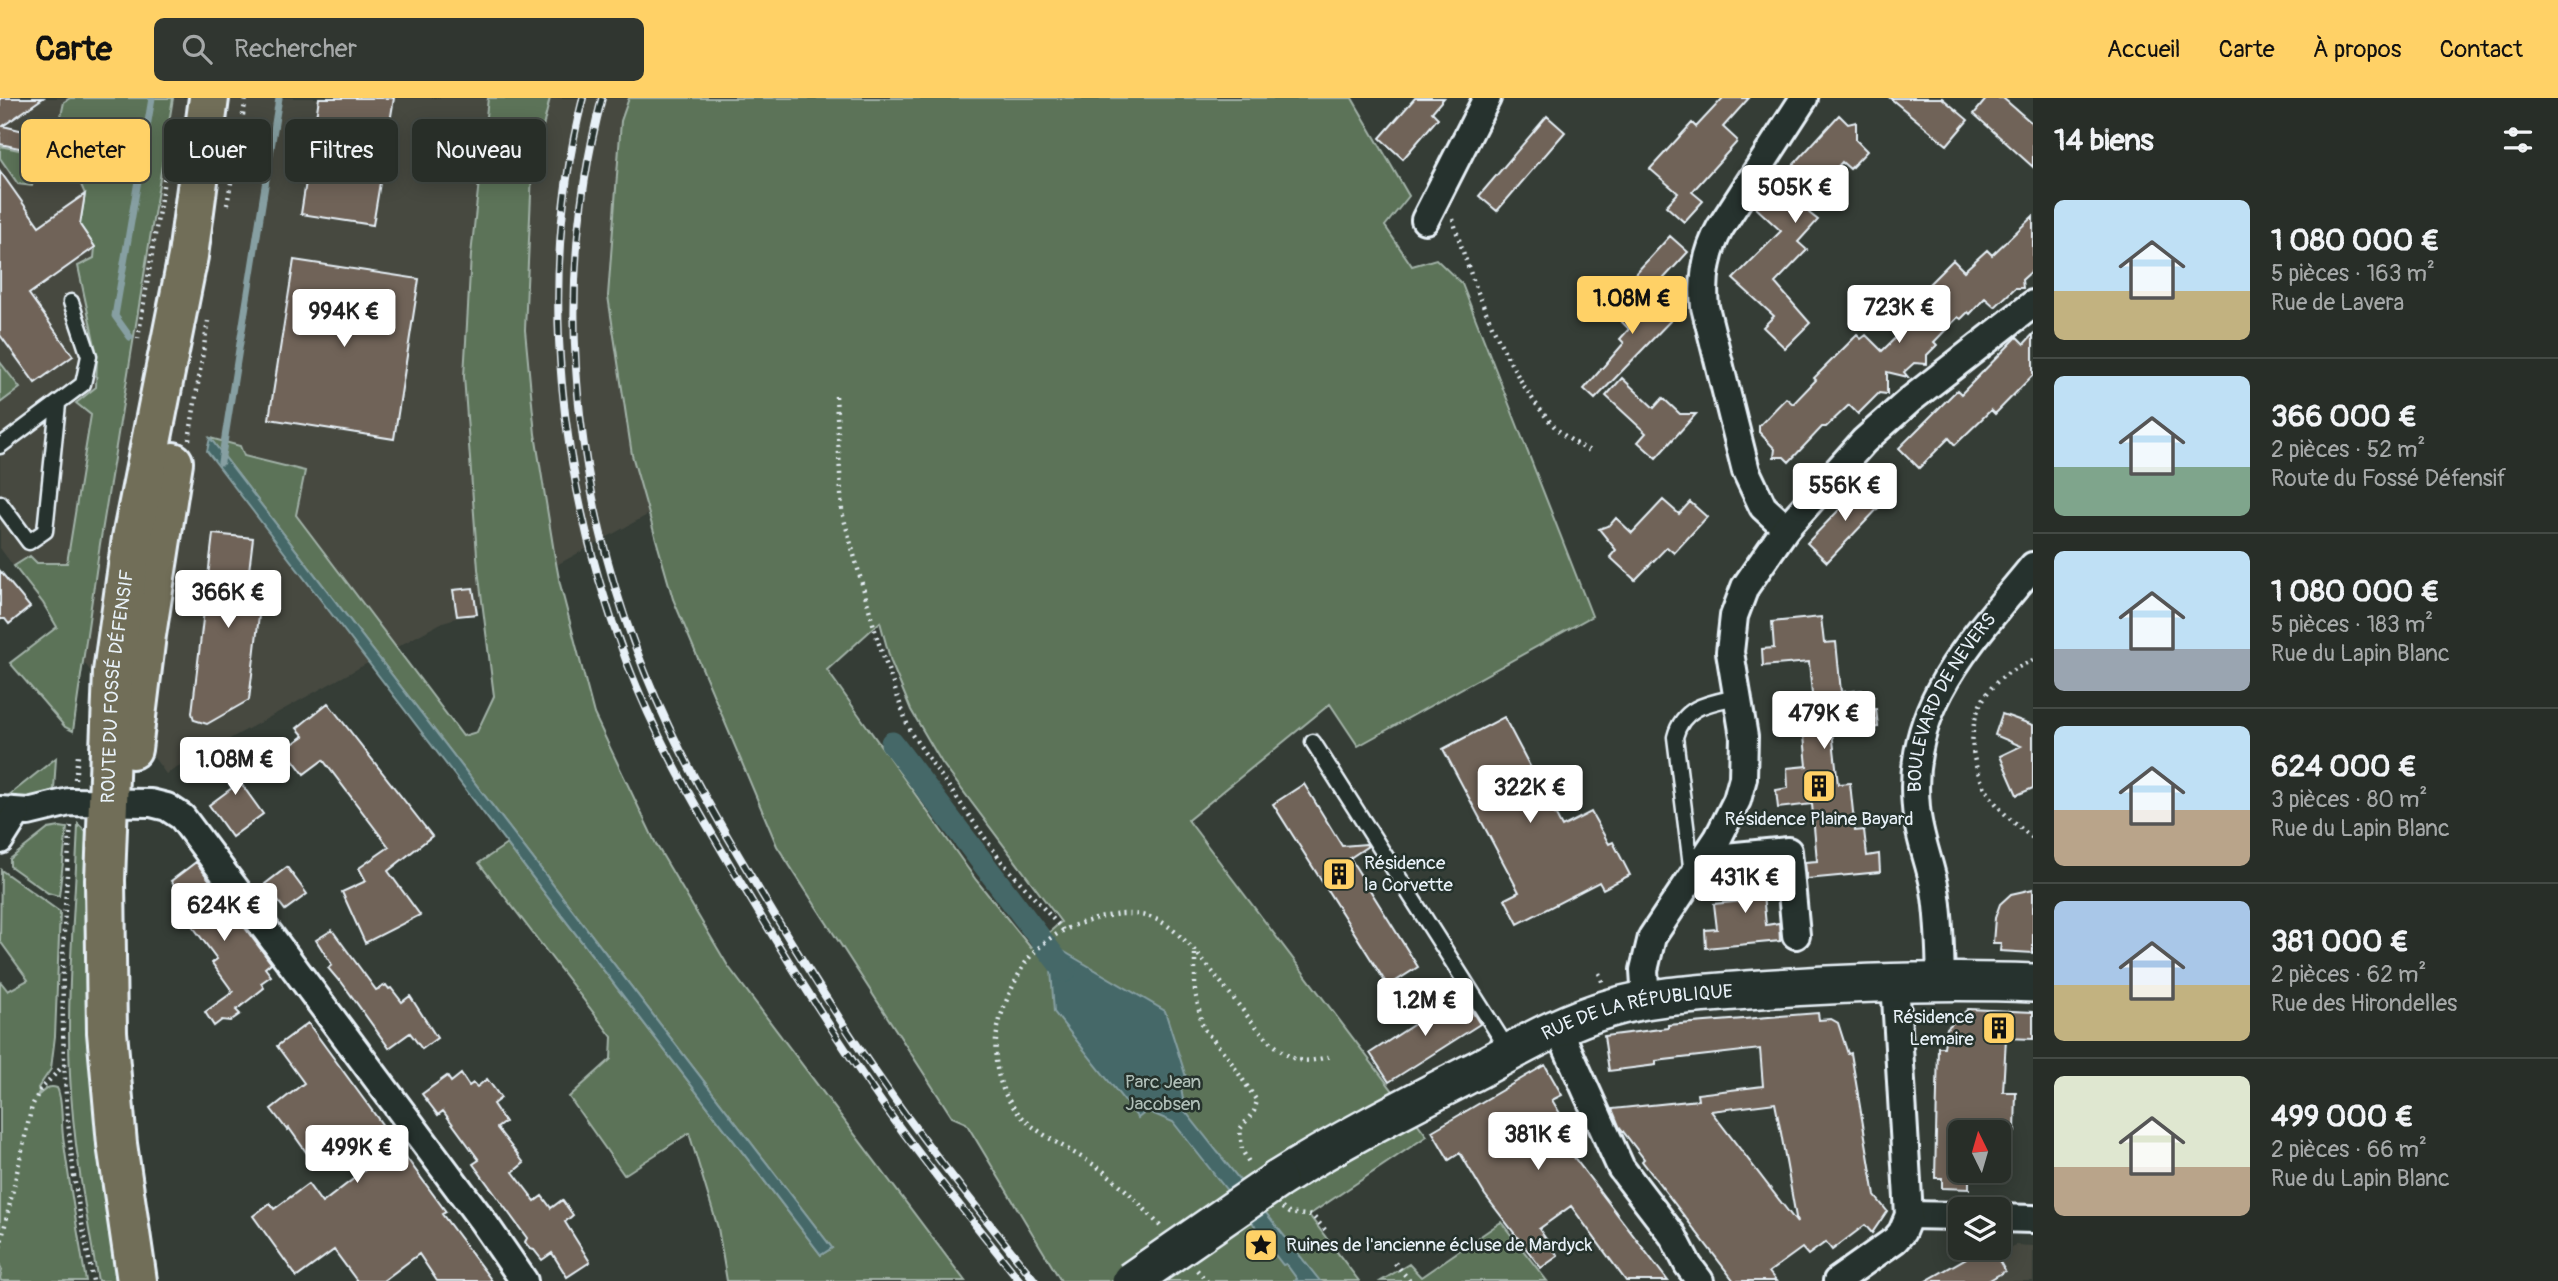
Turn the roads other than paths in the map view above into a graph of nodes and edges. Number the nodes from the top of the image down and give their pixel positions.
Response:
1 (209, 98) edge
2 (233, 98) edge
3 (1487, 98) edge
4 (1804, 98) edge
5 (1425, 220) dead end
6 (71, 302) dead end
7 (2033, 304) edge
8 (58, 404) junction
9 (0, 446) edge
10 (0, 503) edge
11 (1786, 528) junction
12 (2033, 566) edge
13 (1737, 696) junction
14 (1313, 742) dead end
15 (118, 802) junction
16 (8, 811) edge
17 (0, 840) edge
18 (1699, 867) junction
19 (1796, 935) dead end
20 (1941, 981) junction
21 (1895, 982) junction
22 (2033, 984) edge
23 (1646, 1000) junction
24 (1558, 1028) junction
25 (1510, 1053) junction
26 (1909, 1215) junction
27 (1948, 1216) edge
28 (2011, 1218) edge
29 (2033, 1219) edge
30 (137, 1281) edge
31 (156, 1281) edge
32 (524, 1281) edge
33 (1131, 1281) edge
34 (1700, 1281) edge
35 (1837, 1281) edge

1 - 15 main road, ROUTE DU FOSSÉ DÉFENSIF
2 - 15 main road, ROUTE DU FOSSÉ DÉFENSIF
3 - 5 street
4 - 11 street
6 - 8 lane
7 - 11 street
8 - 9 lane
8 - 10 lane
11 - 13 street
12 - 20 street, BOULEVARD DE NEVERS
13 - 18 street
13 - 18 lane
14 - 25 lane
15 - 16 street
15 - 30 main road, ROUTE DU FOSSÉ DÉFENSIF
15 - 31 main road, ROUTE DU FOSSÉ DÉFENSIF
15 - 32 street
16 - 17 street
18 - 19 street
18 - 23 street
20 - 21 street, RUE DE LA RÉPUBLIQUE
20 - 22 street, RUE DE LA RÉPUBLIQUE
21 - 23 street, RUE DE LA RÉPUBLIQUE
21 - 26 street
23 - 24 street, RUE DE LA RÉPUBLIQUE
24 - 25 street, RUE DE LA RÉPUBLIQUE
24 - 34 street
25 - 33 street, RUE DE LA RÉPUBLIQUE, bridge
26 - 27 street
26 - 35 street
28 - 29 street

